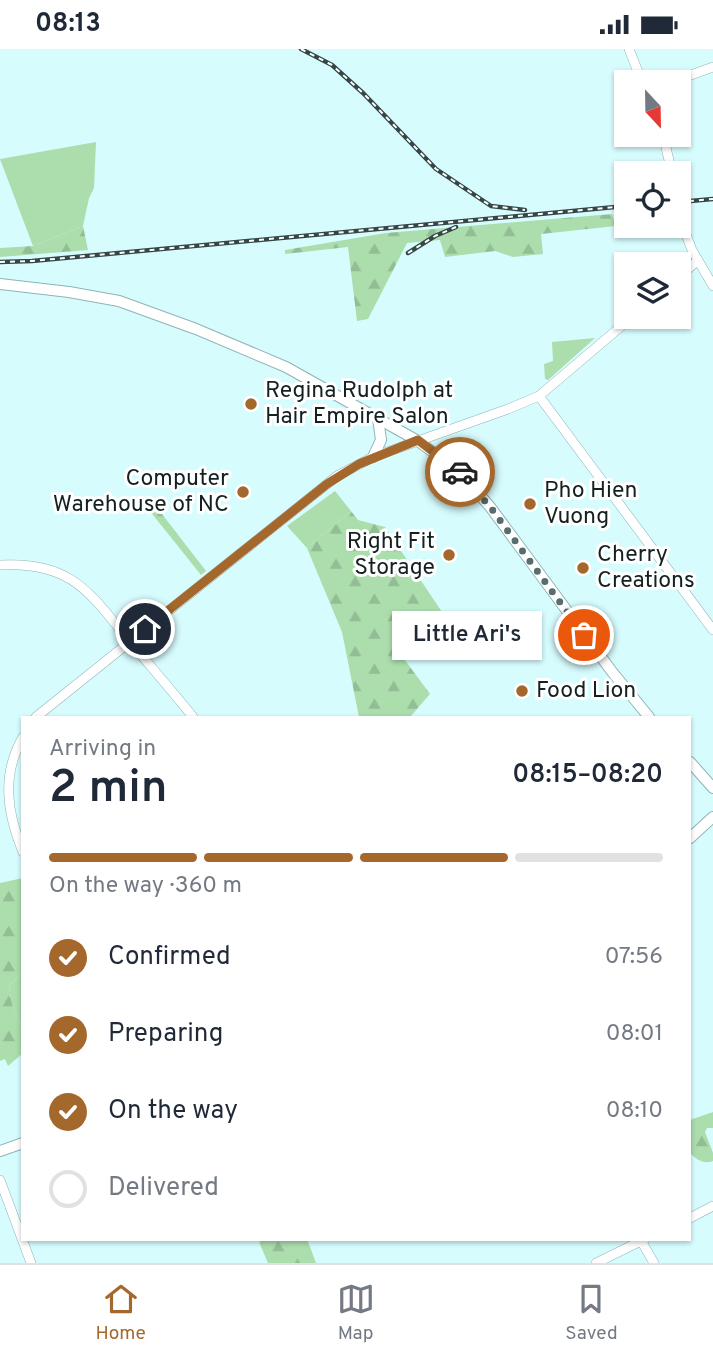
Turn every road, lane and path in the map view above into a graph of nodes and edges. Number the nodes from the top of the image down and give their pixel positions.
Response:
1 (629, 49) edge
2 (713, 67) edge
3 (637, 70) edge
4 (691, 75) edge
5 (688, 238) edge
6 (698, 261) junction
7 (691, 267) edge
8 (0, 284) edge
9 (713, 286) edge
10 (618, 329) edge
11 (539, 396) junction
12 (378, 418) junction
13 (418, 440) junction
14 (373, 457) junction
15 (0, 565) edge
16 (713, 631) edge
17 (130, 641) junction
18 (37, 716) edge
19 (192, 716) edge
20 (648, 716) edge
21 (21, 742) edge
22 (691, 763) edge
23 (713, 788) edge
24 (713, 817) edge
25 (691, 837) edge
26 (21, 847) edge
27 (21, 1144) edge
28 (0, 1151) edge
29 (0, 1180) edge
30 (713, 1206) edge
31 (691, 1217) edge
32 (21, 1236) edge
33 (23, 1241) edge
34 (640, 1241) edge
35 (643, 1241) edge
36 (31, 1263) edge
37 (596, 1263) edge
38 (654, 1263) edge

1 - 3 street
2 - 4 street
5 - 6 street
6 - 7 street
6 - 9 street
8 - 12 main road
10 - 11 street
11 - 13 street
11 - 16 street
12 - 13 main road
12 - 14 main road
13 - 14 street
13 - 20 main road
14 - 17 street
15 - 17 street
17 - 18 street
17 - 19 street
21 - 26 street
22 - 23 main road
24 - 25 main road
27 - 28 main road
29 - 32 street
30 - 31 street
33 - 36 street
34 - 37 street
35 - 38 street

